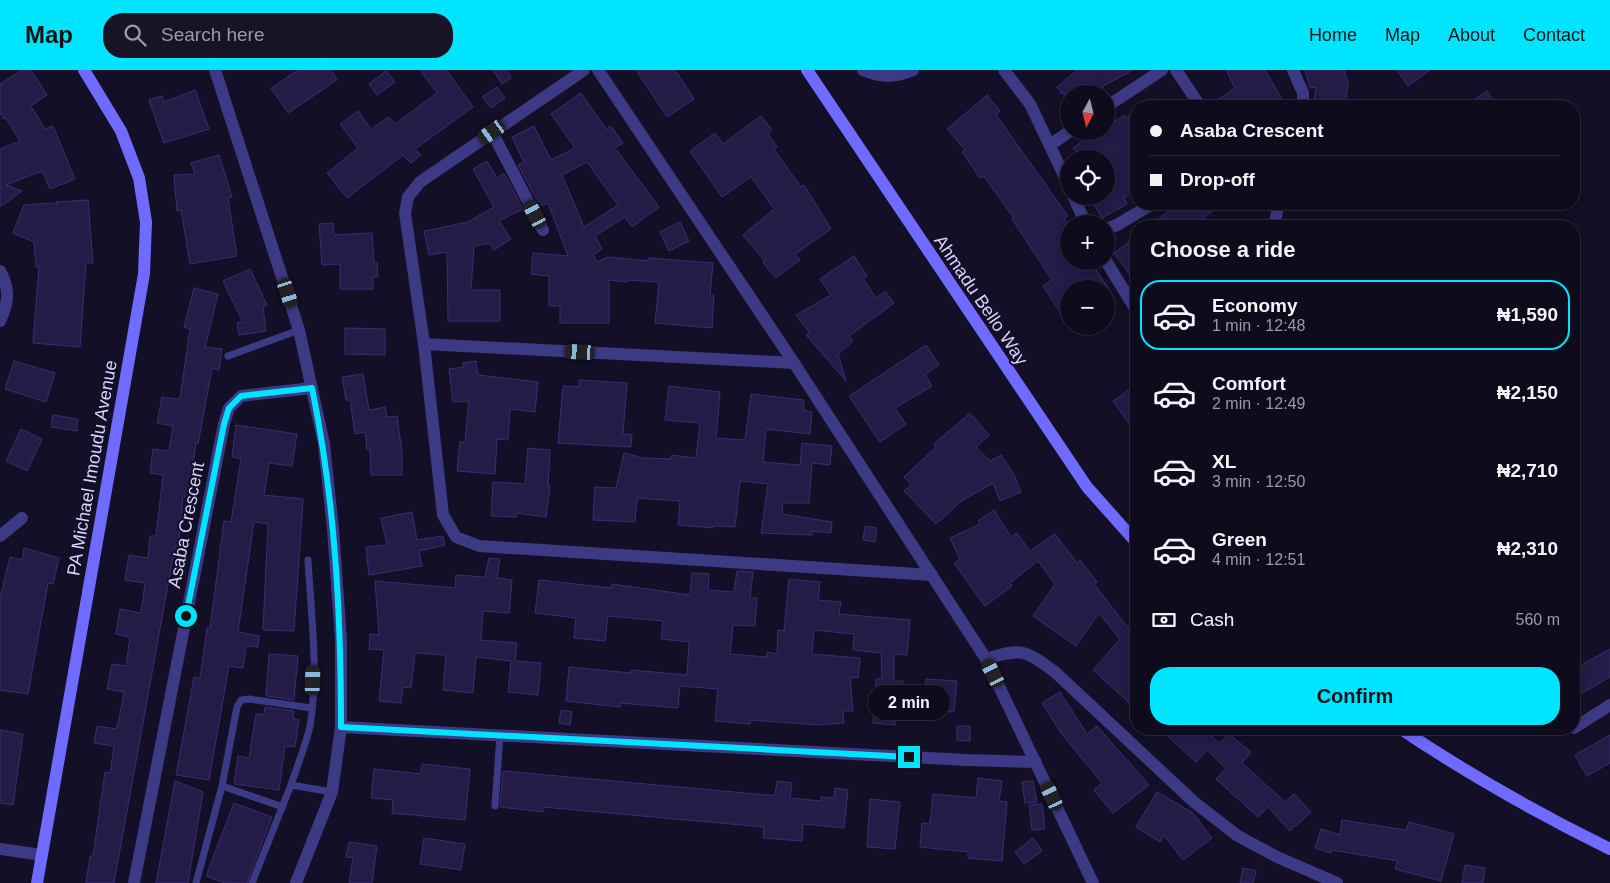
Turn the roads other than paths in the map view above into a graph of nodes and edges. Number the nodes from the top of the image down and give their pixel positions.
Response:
1 (84, 70) edge
2 (584, 70) edge
3 (598, 70) edge
4 (807, 70) edge
5 (863, 70) edge
6 (914, 70) edge
7 (1004, 70) edge
8 (1162, 70) edge
9 (1176, 70) edge
10 (1294, 70) edge
11 (220, 72) edge
12 (1196, 100) edge
13 (1303, 100) edge
14 (1115, 101) edge
15 (492, 132) junction
16 (1060, 138) edge
17 (1050, 145) junction
18 (1060, 167) edge
19 (1142, 210) edge
20 (1115, 226) edge
21 (544, 230) dead end
22 (1112, 270) edge
23 (0, 271) edge
24 (1130, 300) edge
25 (0, 321) edge
26 (299, 330) junction
27 (424, 344) junction
28 (228, 356) dead end
29 (794, 363) junction
30 (312, 388) junction
31 (22, 518) dead end
32 (1130, 535) edge
33 (0, 536) edge
34 (308, 560) dead end
35 (932, 575) junction
36 (986, 659) junction
37 (1610, 705) edge
38 (312, 708) junction
39 (1580, 724) edge
40 (341, 727) junction
41 (1410, 735) edge
42 (500, 736) junction
43 (1036, 762) junction
44 (292, 785) junction
45 (222, 786) junction
46 (332, 792) junction
47 (495, 806) dead end
48 (283, 807) junction
49 (0, 849) edge
50 (1610, 849) edge
51 (42, 855) junction
52 (37, 883) edge
53 (134, 883) edge
54 (196, 883) edge
55 (252, 883) edge
56 (296, 883) edge
57 (1093, 883) edge
58 (1337, 883) edge

1 - 51 street, PA Michael Imoudu Avenue
2 - 15 street
3 - 29 street
4 - 32 street, Ahmadu Bello Way
5 - 6 street
7 - 17 street
8 - 14 street
9 - 12 street
10 - 13 street
11 - 26 street
15 - 21 street
15 - 27 street
16 - 17 street
17 - 18 street
19 - 20 street
22 - 24 street
23 - 25 street
26 - 28 lane
26 - 30 street
27 - 29 street
27 - 35 street
29 - 35 street
30 - 40 street
30 - 53 street, Asaba Crescent
31 - 33 street
34 - 38 lane
35 - 36 street
36 - 43 street
36 - 58 street
37 - 39 street
38 - 44 lane
38 - 45 lane
40 - 42 street
40 - 46 street
41 - 50 street
42 - 43 street
42 - 47 lane
43 - 57 street
44 - 46 lane
44 - 48 lane
45 - 48 lane
45 - 54 lane
46 - 56 street
48 - 55 lane
49 - 51 street
51 - 52 street, PA Michael Imoudu Avenue

